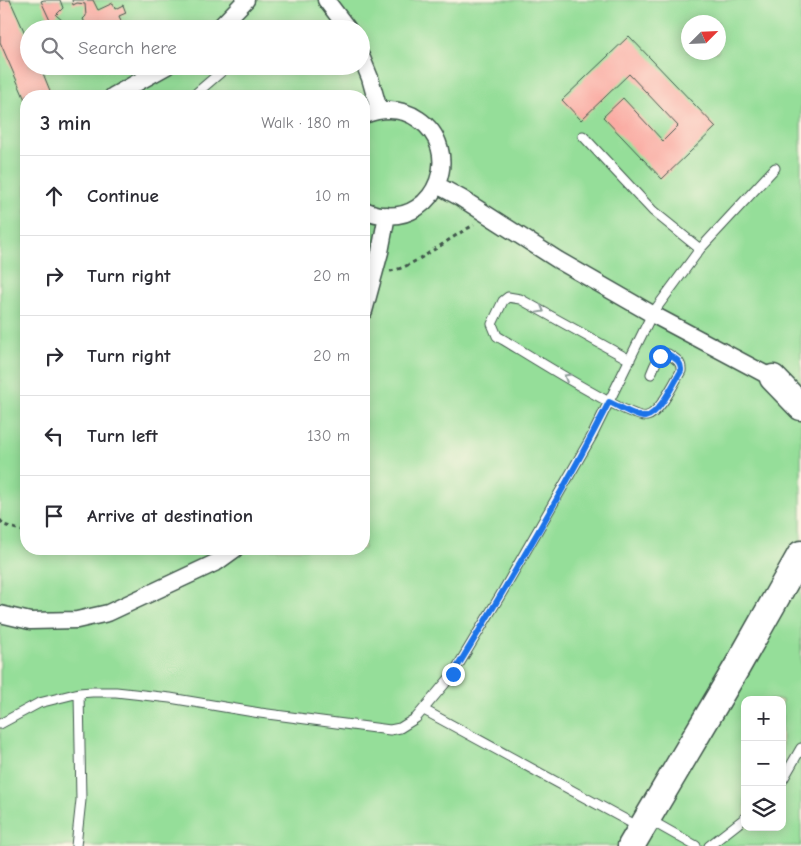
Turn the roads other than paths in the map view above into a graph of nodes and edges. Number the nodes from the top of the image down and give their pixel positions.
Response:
1 (246, 0) edge
2 (326, 0) edge
3 (227, 20) edge
4 (341, 20) edge
5 (152, 75) edge
6 (218, 75) edge
7 (369, 75) edge
8 (124, 90) edge
9 (200, 90) edge
10 (371, 112) edge
11 (583, 136) dead end
12 (775, 168) dead end
13 (437, 185) junction
14 (370, 212) edge
15 (387, 215) junction
16 (700, 249) junction
17 (370, 290) edge
18 (652, 314) junction
19 (630, 360) junction
20 (651, 374) dead end
21 (773, 378) junction
22 (801, 395) edge
23 (609, 402) junction
24 (801, 407) edge
25 (801, 554) edge
26 (227, 555) edge
27 (0, 614) edge
28 (78, 693) junction
29 (424, 710) junction
30 (0, 724) edge
31 (801, 748) edge
32 (786, 774) edge
33 (741, 821) edge
34 (639, 831) edge
35 (76, 846) edge
36 (696, 846) edge
37 (709, 846) edge

1 - 3 street
2 - 4 street
5 - 8 street
6 - 9 lane
7 - 10 street
10 - 13 street
11 - 16 lane
12 - 16 lane
13 - 15 street
13 - 18 street
14 - 15 street
15 - 17 street
16 - 18 lane
18 - 19 lane
18 - 21 street
19 - 23 lane
23 -> 19 lane
20 - 23 lane
21 - 22 street
21 - 24 main road
23 - 29 lane
25 - 34 main road
26 - 27 street
28 - 29 lane
28 - 30 lane
28 - 35 lane
29 - 34 lane
31 - 32 lane
33 - 37 lane
34 - 36 lane

